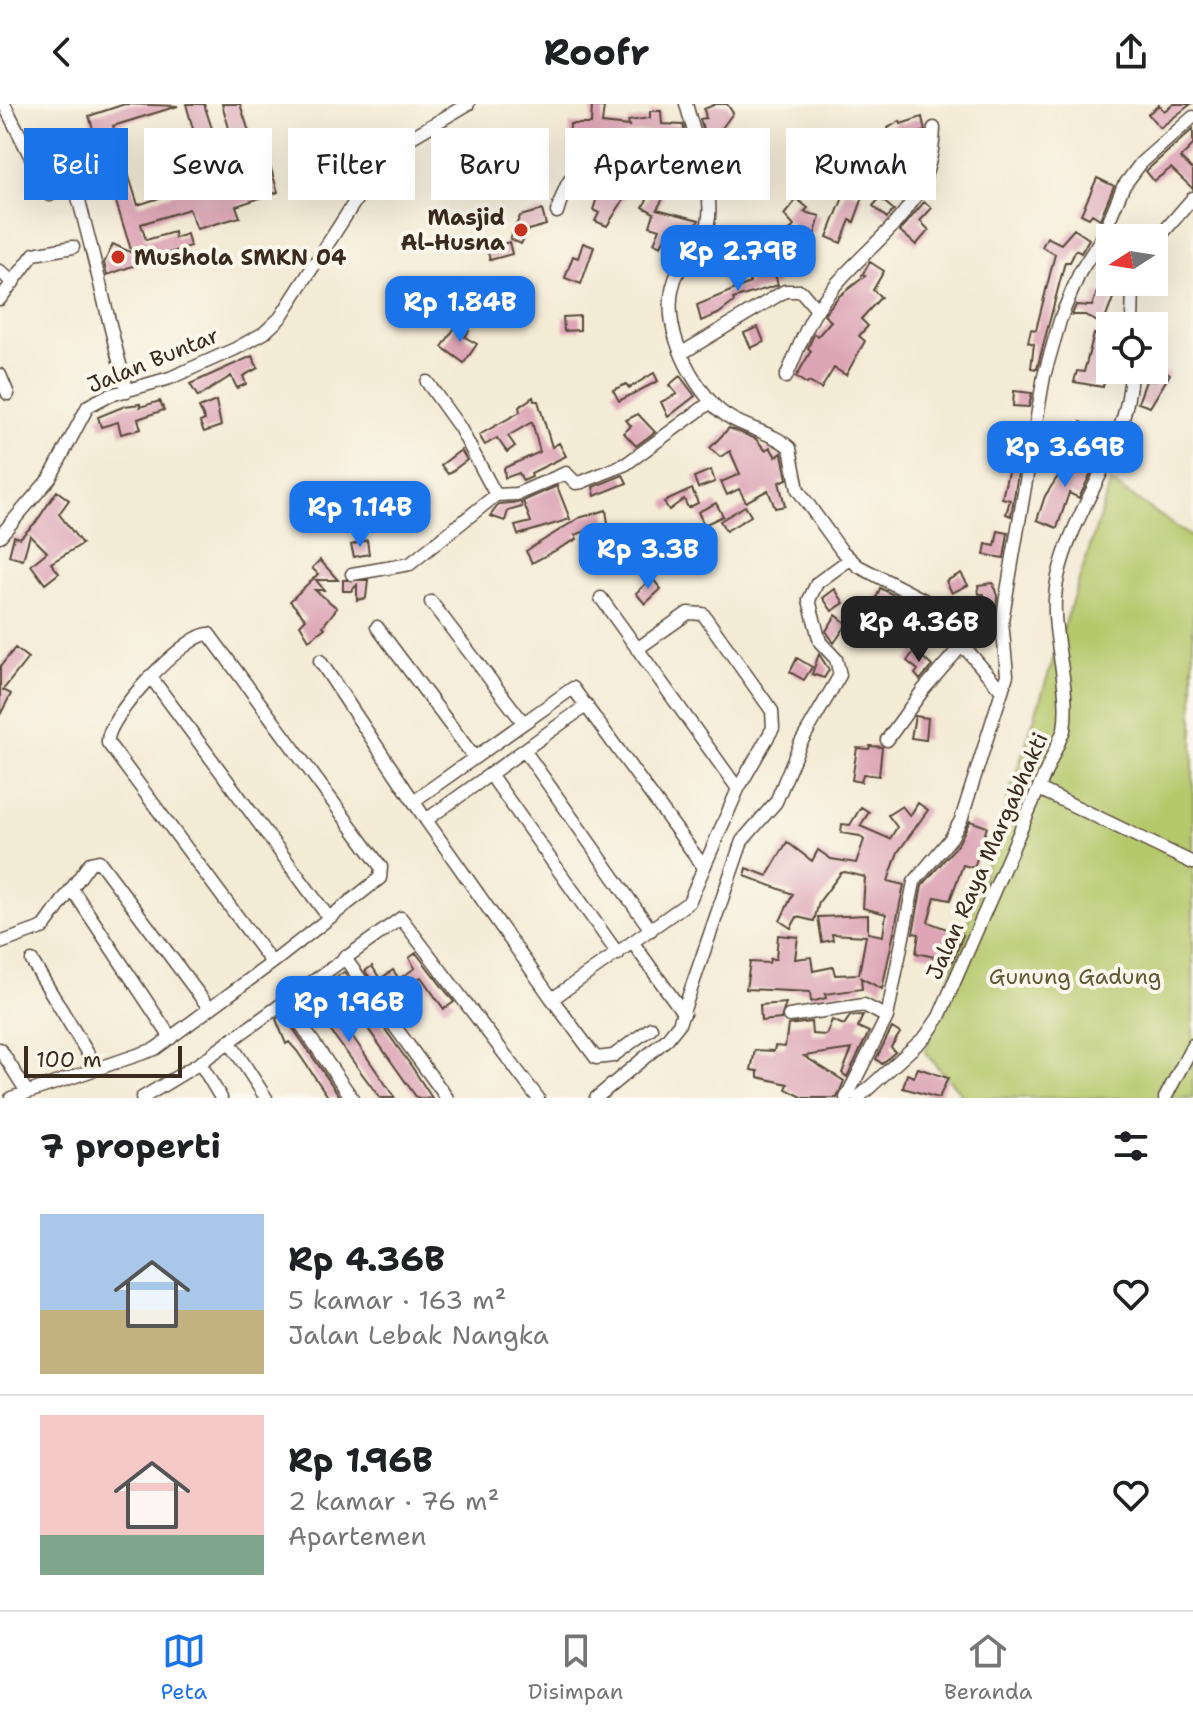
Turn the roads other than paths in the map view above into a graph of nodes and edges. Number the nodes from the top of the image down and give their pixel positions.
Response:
1 (4, 104) edge
2 (468, 104) edge
3 (686, 104) edge
4 (1193, 117) edge
5 (692, 128) edge
6 (24, 144) edge
7 (565, 190) edge
8 (1193, 198) edge
9 (79, 200) edge
10 (707, 200) edge
11 (913, 200) edge
12 (557, 212) dead end
13 (1168, 227) edge
14 (73, 247) dead end
15 (0, 271) edge
16 (13, 283) junction
17 (0, 299) edge
18 (817, 310) junction
19 (682, 353) junction
20 (0, 375) edge
21 (786, 377) dead end
22 (427, 382) dead end
23 (1130, 384) edge
24 (127, 391) junction
25 (8, 394) dead end
26 (711, 402) junction
27 (496, 495) junction
28 (0, 536) edge
29 (850, 559) junction
30 (352, 574) dead end
31 (601, 598) dead end
32 (431, 602) dead end
33 (377, 627) dead end
34 (963, 644) junction
35 (637, 649) junction
36 (320, 661) dead end
37 (150, 676) junction
38 (1002, 691) junction
39 (587, 705) junction
40 (522, 721) junction
41 (887, 740) dead end
42 (524, 750) junction
43 (474, 757) junction
44 (490, 774) junction
45 (738, 789) junction
46 (1039, 789) junction
47 (415, 800) junction
48 (426, 820) junction
49 (1193, 863) edge
50 (703, 866) junction
51 (72, 889) junction
52 (329, 918) junction
53 (651, 930) junction
54 (0, 943) edge
55 (633, 943) junction
56 (618, 954) junction
57 (344, 957) junction
58 (32, 961) dead end
59 (272, 963) junction
60 (552, 999) junction
61 (284, 1000) junction
62 (209, 1008) junction
63 (684, 1014) junction
64 (789, 1016) dead end
65 (887, 1017) junction
66 (651, 1028) dead end
67 (171, 1038) junction
68 (229, 1041) junction
69 (1193, 1045) edge
70 (0, 1049) edge
71 (200, 1063) junction
72 (96, 1067) junction
73 (27, 1092) junction
74 (1170, 1095) edge
75 (11, 1098) edge
76 (142, 1098) edge
77 (221, 1098) edge
78 (266, 1098) edge
79 (352, 1098) edge
80 (447, 1098) edge
81 (538, 1098) edge
82 (596, 1098) edge
83 (846, 1098) edge
84 (858, 1098) edge

1 - 6 street
2 - 24 street, Jalan Buntar
3 - 5 street
4 - 38 street
7 - 12 street
8 - 13 street
9 - 24 street
10 - 19 street
11 - 18 street
14 - 16 street
15 - 16 street
16 - 17 street
18 - 19 street
18 - 21 street
19 - 26 street
20 - 25 street
22 - 27 street
23 - 46 street, Jalan Raya Margabhakti
24 - 28 street, Jalan Buntar
26 - 27 street
26 - 29 street
27 - 30 street
29 - 34 street
29 - 63 street
31 - 35 street
32 - 40 street
33 - 43 street
34 - 38 street
34 - 41 street
35 - 45 street
35 - 45 street
36 - 47 street
37 - 52 street
37 - 52 street
37 - 59 street
38 - 65 street
39 - 40 street
39 - 42 street
39 - 50 street
40 - 43 street
42 - 44 street
42 - 53 street
43 - 47 street
44 - 48 street
44 - 56 street
45 - 50 street
46 - 49 street
46 - 84 street, Jalan Raya Margabhakti
47 - 48 street
48 - 60 street
50 - 53 street
51 - 54 street
51 - 62 street
51 - 67 street
52 - 59 street
53 - 55 street
55 - 56 street
55 - 63 street
56 - 60 street
57 - 61 street
57 - 80 street
57 - 81 street
58 - 72 street
59 - 62 street
60 - 66 street
61 - 68 street
61 - 79 street
62 - 67 street
63 - 82 street
64 - 65 street
65 - 83 street
67 - 72 street
68 - 71 street
68 - 78 street
69 - 74 street
70 - 73 street
71 - 76 street
71 - 77 street
72 - 73 street
73 - 75 street

